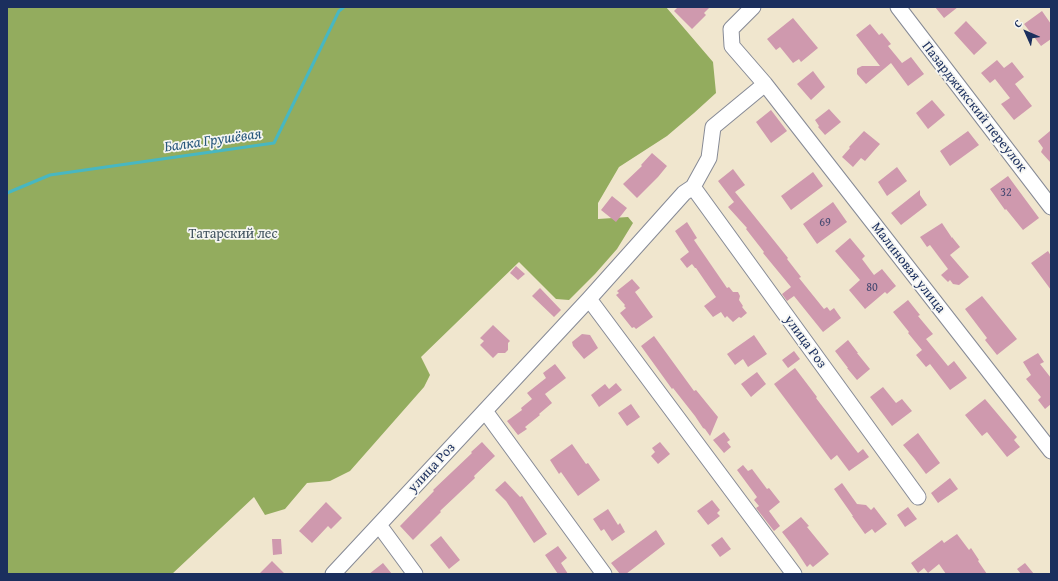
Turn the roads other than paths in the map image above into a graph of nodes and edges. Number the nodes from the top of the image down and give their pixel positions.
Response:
1 (753, 7) edge
2 (898, 7) edge
3 (765, 84) junction
4 (693, 187) junction
5 (1051, 207) edge
6 (589, 299) junction
7 (485, 411) junction
8 (1051, 451) edge
9 (918, 497) dead end
10 (379, 525) junction
11 (333, 574) edge
12 (415, 574) edge
13 (604, 574) edge
14 (794, 574) edge

1 - 3 street
2 - 5 street, Пазарджикский переулок
3 - 4 street, улица Роз
3 - 8 street, Малиновая улица
4 - 6 street, улица Роз
4 - 9 street, улица Роз
6 - 7 street, улица Роз
6 - 14 street
7 - 10 street, улица Роз
7 - 13 street
10 - 11 street, улица Роз
10 - 12 street

